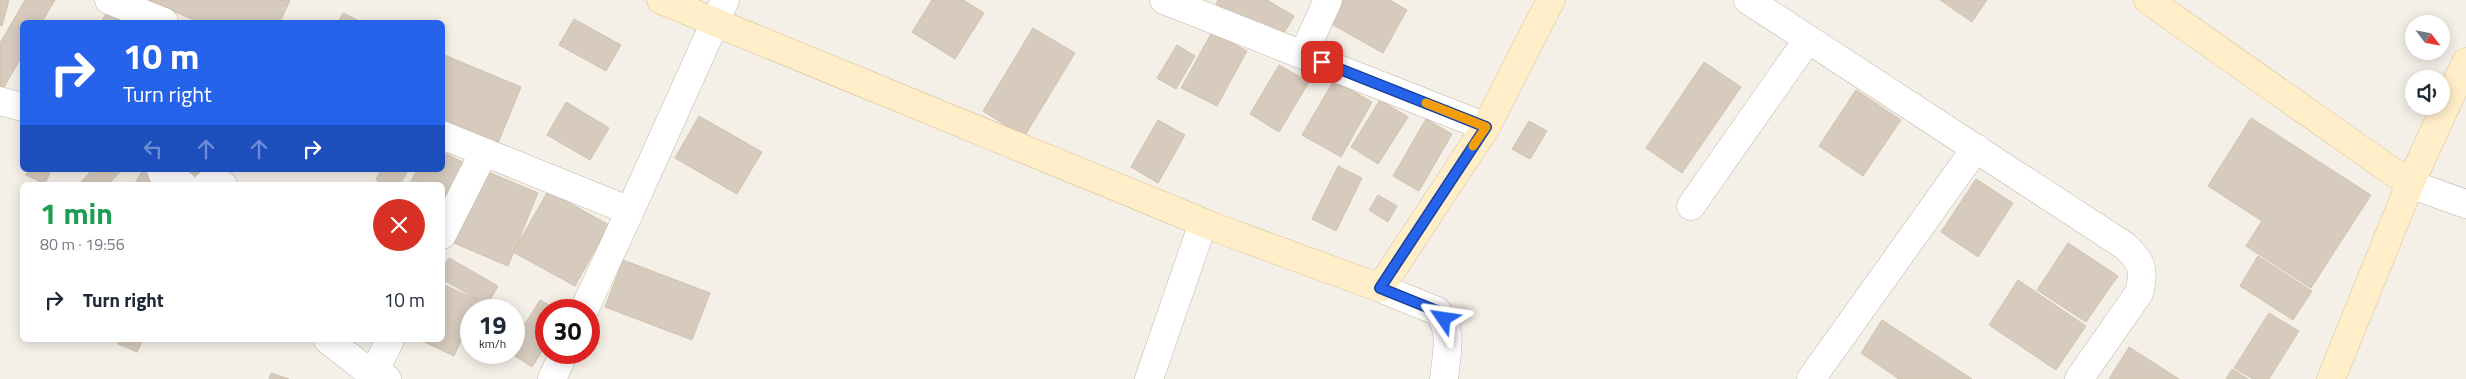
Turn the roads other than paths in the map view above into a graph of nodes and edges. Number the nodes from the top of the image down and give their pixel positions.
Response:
1 (109, 0) edge
2 (661, 0) edge
3 (1164, 0) edge
4 (1328, 0) edge
5 (1551, 0) edge
6 (1748, 0) edge
7 (2148, 0) edge
8 (721, 11) edge
9 (159, 20) edge
10 (1808, 39) junction
11 (1303, 55) junction
12 (2466, 62) edge
13 (2459, 95) edge
14 (0, 100) edge
15 (20, 106) edge
16 (1486, 127) junction
17 (445, 136) edge
18 (1976, 148) junction
19 (484, 152) junction
20 (162, 172) edge
21 (177, 182) edge
22 (2410, 184) junction
23 (2466, 204) edge
24 (1691, 206) dead end
25 (630, 211) junction
26 (1203, 223) junction
27 (445, 229) edge
28 (1380, 288) junction
29 (589, 299) edge
30 (331, 342) edge
31 (389, 342) edge
32 (559, 364) edge
33 (377, 378) edge
34 (552, 379) edge
35 (1150, 379) edge
36 (1444, 379) edge
37 (1812, 379) edge
38 (2079, 379) edge
39 (2331, 379) edge

1 - 9 street
2 - 8 street
3 - 11 street
4 - 11 street
5 - 16 street
6 - 10 street
7 - 22 street
8 - 25 street
8 - 26 street
10 - 18 street
10 - 24 street
11 - 16 street
12 - 13 street
13 - 22 street
14 - 15 street
16 - 28 street
17 - 19 street
18 - 37 street
18 - 38 street
19 - 25 street
19 - 27 street
20 - 21 street
22 - 23 street
22 - 39 street
25 - 29 street
26 - 28 street
26 - 35 street
28 - 36 street
30 - 33 street
31 - 33 street
32 - 34 street

